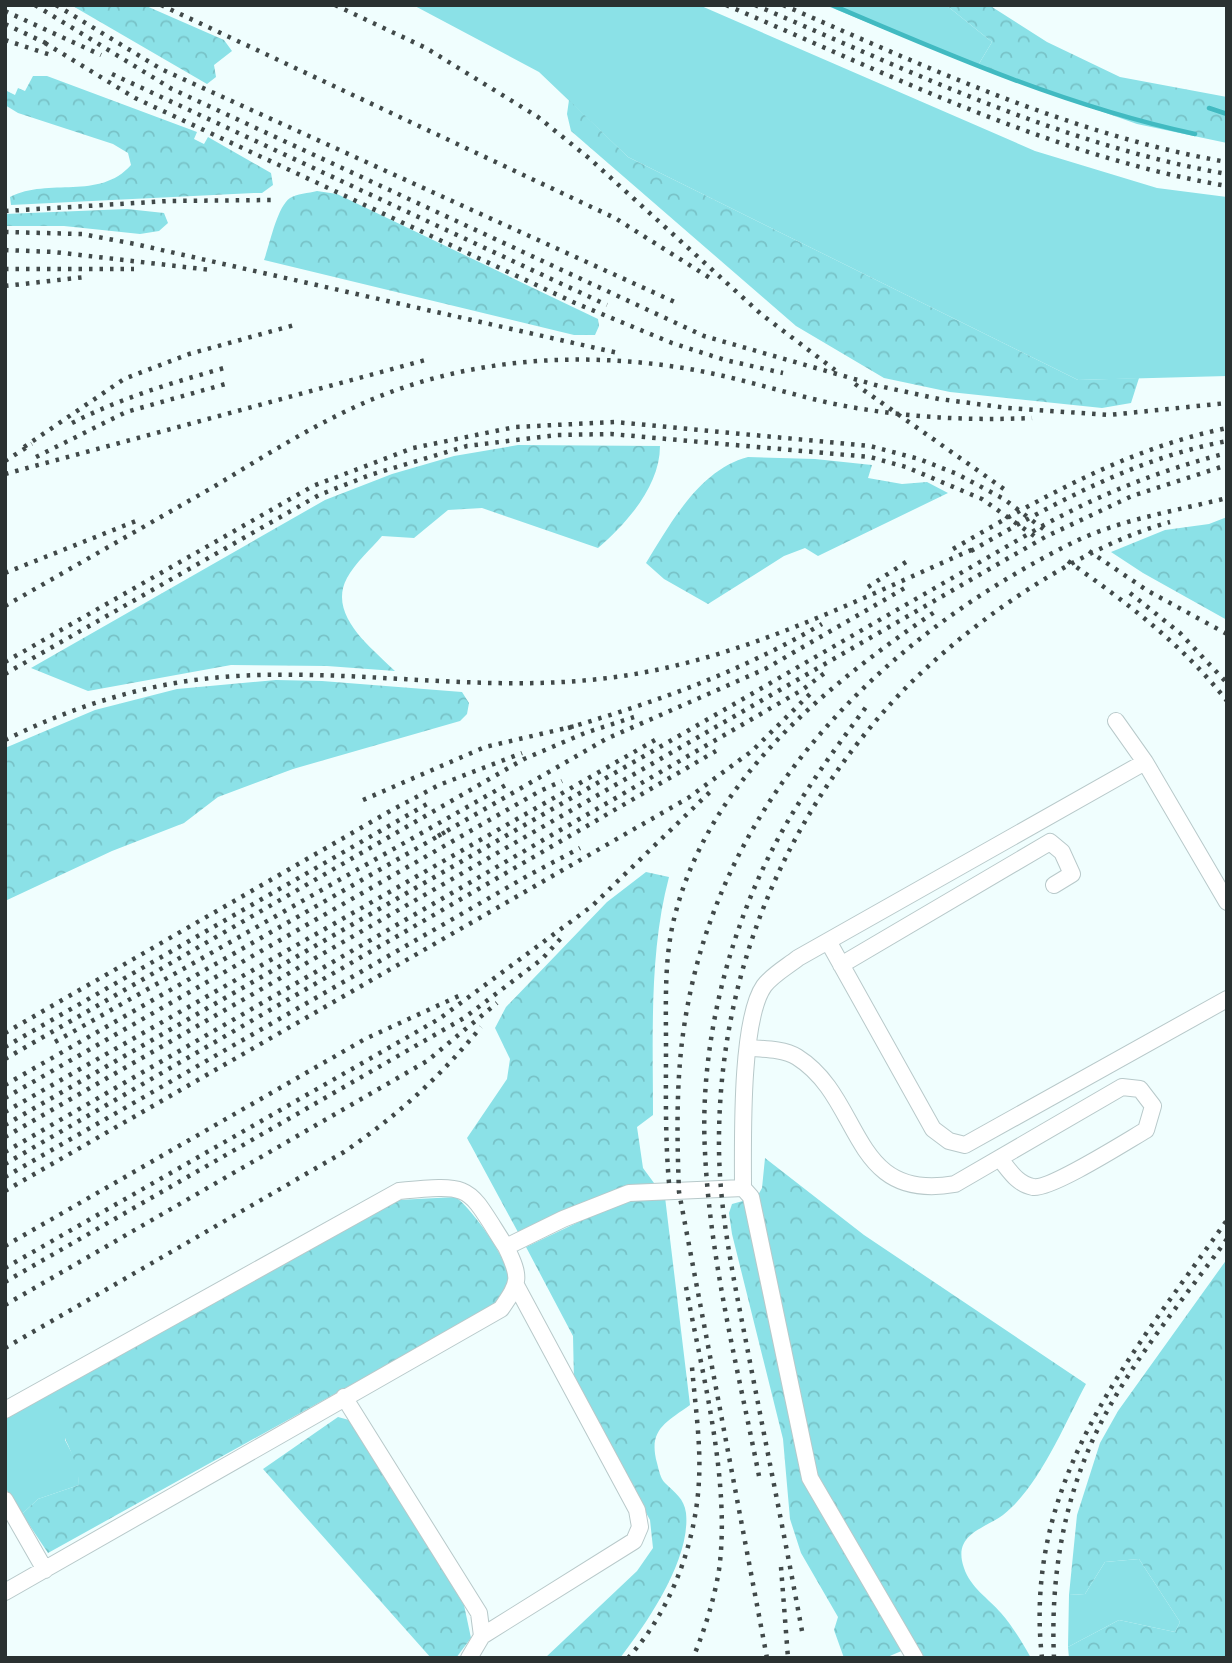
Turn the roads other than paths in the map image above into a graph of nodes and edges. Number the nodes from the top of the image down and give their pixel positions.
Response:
1 (1116, 721) dead end
2 (1145, 762) junction
3 (1054, 885) dead end
4 (1227, 902) edge
5 (828, 941) junction
6 (841, 965) junction
7 (1227, 999) edge
8 (750, 1048) junction
9 (1000, 1159) junction
10 (743, 1188) junction
11 (506, 1247) junction
12 (517, 1287) junction
13 (344, 1397) junction
14 (5, 1410) edge
15 (5, 1500) edge
16 (45, 1570) junction
17 (5, 1592) edge
18 (482, 1636) junction
19 (469, 1658) edge
20 (915, 1658) edge

1 - 2 lane
2 - 4 lane
2 - 5 lane
3 - 6 lane
5 - 6 lane
5 - 8 lane
6 - 7 lane
8 - 9 lane
8 - 10 lane
9 - 9 lane
10 - 11 lane
10 - 20 lane
11 - 12 lane
11 - 14 lane
12 - 13 lane
12 - 18 lane
13 - 16 lane
13 - 18 lane
15 - 16 lane
16 - 17 lane
18 - 19 lane

